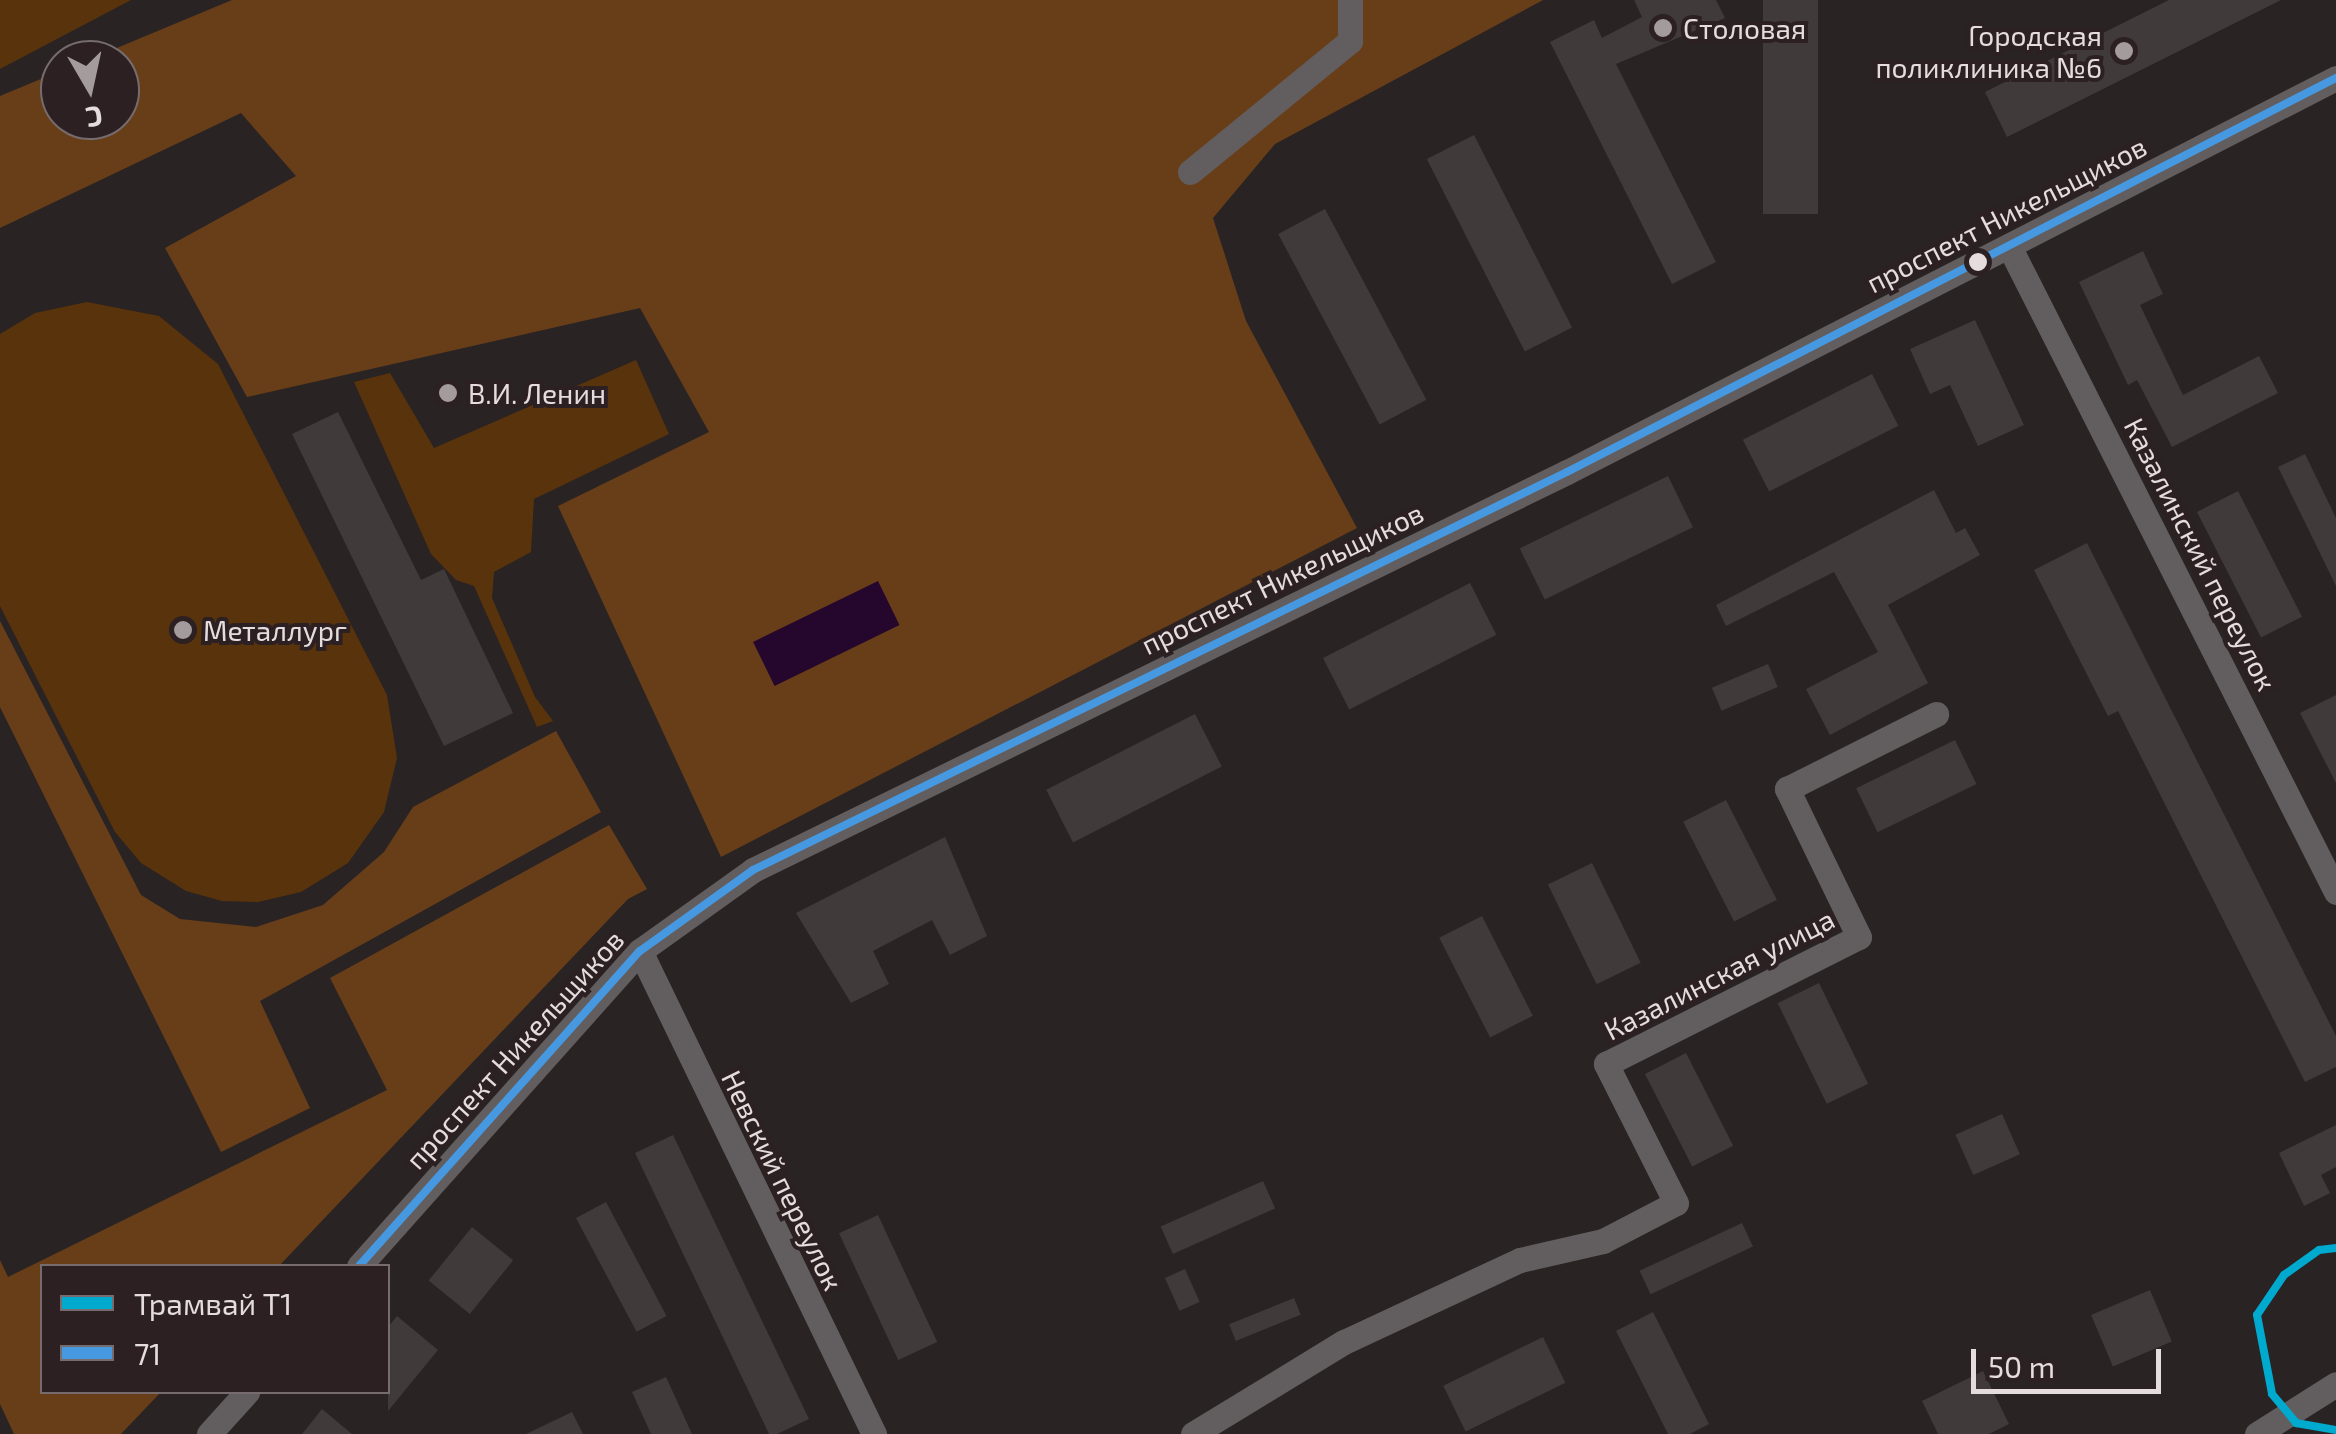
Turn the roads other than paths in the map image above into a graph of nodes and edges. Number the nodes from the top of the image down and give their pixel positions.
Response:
1 (1350, 0) edge
2 (2336, 78) edge
3 (1190, 172) dead end
4 (2010, 246) junction
5 (1936, 714) dead end
6 (2336, 892) edge
7 (640, 951) junction
8 (360, 1264) edge
9 (2336, 1384) edge
10 (245, 1394) edge
11 (209, 1434) edge
12 (874, 1434) edge
13 (1193, 1434) edge
14 (2257, 1434) edge

1 - 3 street
2 - 4 street, проспект Никельщиков
4 - 6 street, Казалинский переулок
4 - 7 street, проспект Никельщиков
5 - 13 street, Казалинская улица
7 - 8 street, проспект Никельщиков
7 - 12 street, Невский переулок
9 - 14 street
10 - 11 street

